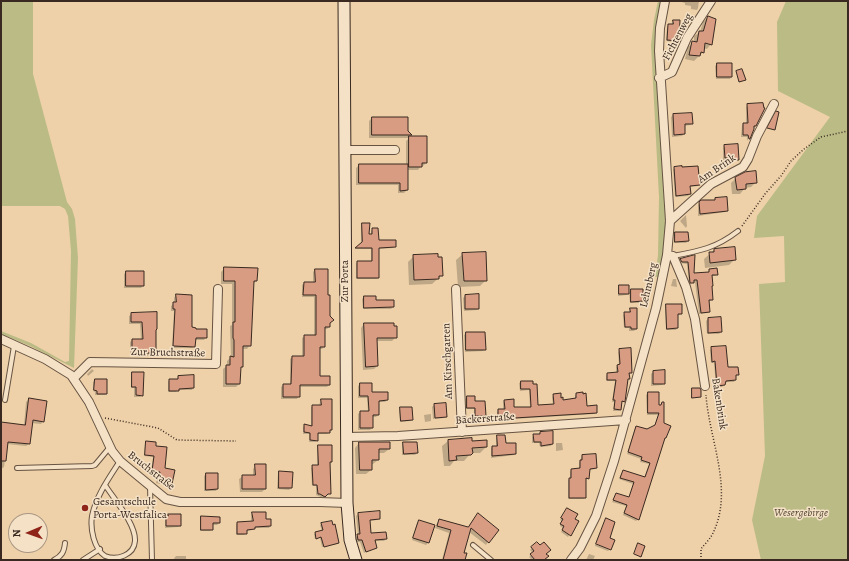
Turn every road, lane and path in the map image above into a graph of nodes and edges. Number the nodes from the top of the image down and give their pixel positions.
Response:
1 (344, 1) edge
2 (665, 1) edge
3 (711, 1) edge
4 (660, 78) junction
5 (774, 104) dead end
6 (848, 131) edge
7 (344, 150) junction
8 (395, 150) dead end
9 (670, 221) junction
10 (738, 231) joint
11 (670, 256) junction
12 (218, 289) dead end
13 (456, 289) dead end
14 (1, 339) edge
15 (14, 345) junction
16 (74, 378) junction
17 (705, 386) joint
18 (5, 400) dead end
19 (95, 416) junction
20 (626, 420) junction
21 (462, 432) junction
22 (346, 437) junction
23 (236, 441) dead end
24 (110, 447) junction
25 (120, 461) junction
26 (17, 468) dead end
27 (105, 485) junction
28 (150, 486) junction
29 (347, 503) junction
30 (65, 543) dead end
31 (473, 545) dead end
32 (100, 549) junction
33 (54, 560) edge
34 (84, 560) edge
35 (152, 560) edge
36 (356, 560) edge
37 (491, 560) edge
38 (571, 560) edge
39 (701, 560) edge

1 - 7 main road, Zur Porta
2 - 4 street, Lehmberg
3 - 4 street, Fichtenweg
4 - 9 street, Lehmberg
5 - 9 street, Am Brink
6 - 10 path
7 - 8 street
7 - 22 main road, Zur Porta
9 - 11 street, Lehmberg
10 - 11 lane
11 - 17 street, Bakenbrink
11 - 20 street, Lehmberg
12 - 16 street, Zur Bruchstraße
13 - 21 street, Am Kirschgarten
14 - 15 street, Bruchstraße
15 - 16 street, Bruchstraße
15 - 18 lane
16 - 19 street, Bruchstraße
17 - 39 path, Bakenbrink
19 - 23 path
19 - 24 street, Bruchstraße
20 - 21 street, Bäckerstraße
20 - 38 street, Lehmberg
21 - 22 street, Bäckerstraße
22 - 29 main road, Zur Porta
24 - 25 street, Bruchstraße
24 - 26 lane
25 - 27 lane
25 - 28 street, Bruchstraße
27 - 32 lane
27 - 32 lane
28 - 29 street, Bruchstraße
28 - 35 lane
29 - 36 main road, Zur Porta
30 - 33 lane
31 - 37 lane
32 - 34 lane

